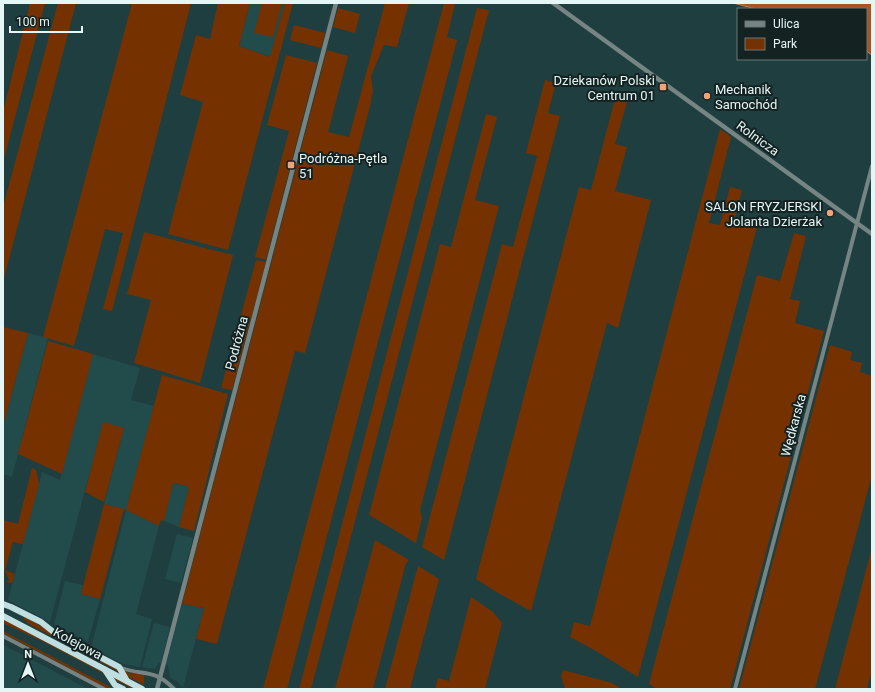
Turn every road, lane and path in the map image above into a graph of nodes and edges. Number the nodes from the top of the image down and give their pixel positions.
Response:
1 (336, 3) edge
2 (553, 3) edge
3 (872, 166) edge
4 (857, 223) junction
5 (872, 234) edge
6 (3, 604) edge
7 (3, 616) edge
8 (3, 636) edge
9 (119, 667) junction
10 (104, 669) junction
11 (160, 677) junction
12 (127, 681) junction
13 (104, 689) edge
14 (123, 689) edge
15 (142, 689) edge
16 (157, 689) edge
17 (174, 689) edge
18 (735, 689) edge

1 - 11 street, Podróżna
2 - 4 street, Rolnicza
3 - 4 street, Wędkarska
4 - 5 street, Rolnicza
4 - 18 street, Wędkarska
6 - 9 highway
7 - 10 highway, Kolejowa
8 - 13 street
9 - 11 street
9 - 12 highway
10 - 12 highway, Kolejowa
10 - 14 highway
11 - 16 street, Podróżna
11 - 17 street
12 - 15 highway, Kolejowa

